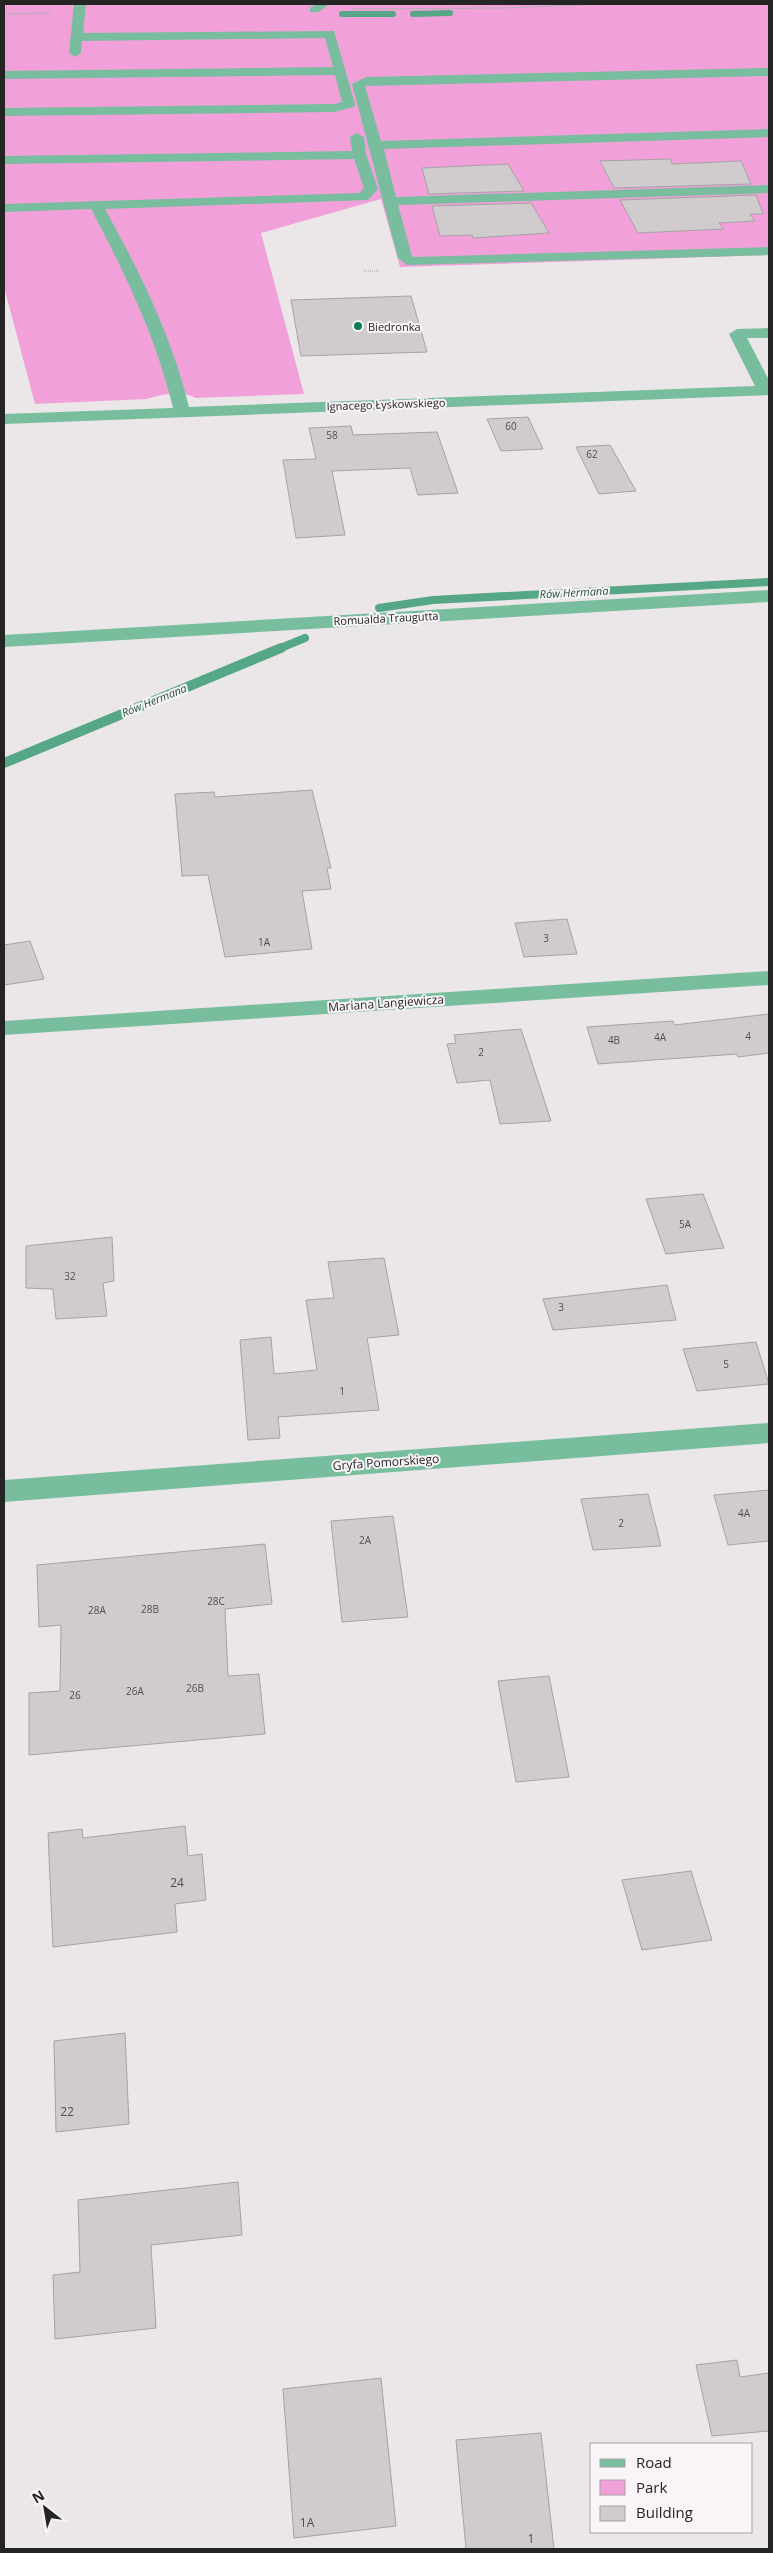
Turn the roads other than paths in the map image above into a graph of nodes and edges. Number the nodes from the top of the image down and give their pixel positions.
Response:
1 (80, 4) edge
2 (78, 37) junction
3 (340, 72) junction
4 (769, 72) edge
5 (4, 75) edge
6 (70, 79) junction
7 (340, 106) junction
8 (4, 112) edge
9 (769, 133) edge
10 (376, 145) junction
11 (359, 155) junction
12 (4, 160) edge
13 (769, 189) edge
14 (391, 201) junction
15 (96, 205) junction
16 (4, 208) edge
17 (769, 251) edge
18 (769, 333) edge
19 (768, 390) edge
20 (182, 412) junction
21 (4, 419) edge
22 (769, 596) edge
23 (4, 641) edge
24 (769, 978) edge
25 (4, 1028) edge
26 (769, 1433) edge
27 (4, 1491) edge

1 - 2 street
2 - 3 street
2 - 6 street
3 - 6 street
3 - 7 street
4 - 10 street
5 - 6 street
7 - 8 street
7 - 11 street
9 - 10 street
10 - 14 street
11 - 12 street
11 - 15 street
13 - 14 street
14 - 17 street
15 - 16 street
15 - 20 street
18 - 19 street
19 - 20 street, Ignacego Łyskowskiego
20 - 21 street, Ignacego Łyskowskiego
22 - 23 street, Romualda Traugutta
24 - 25 street, Mariana Langiewicza
26 - 27 street, Gryfa Pomorskiego

